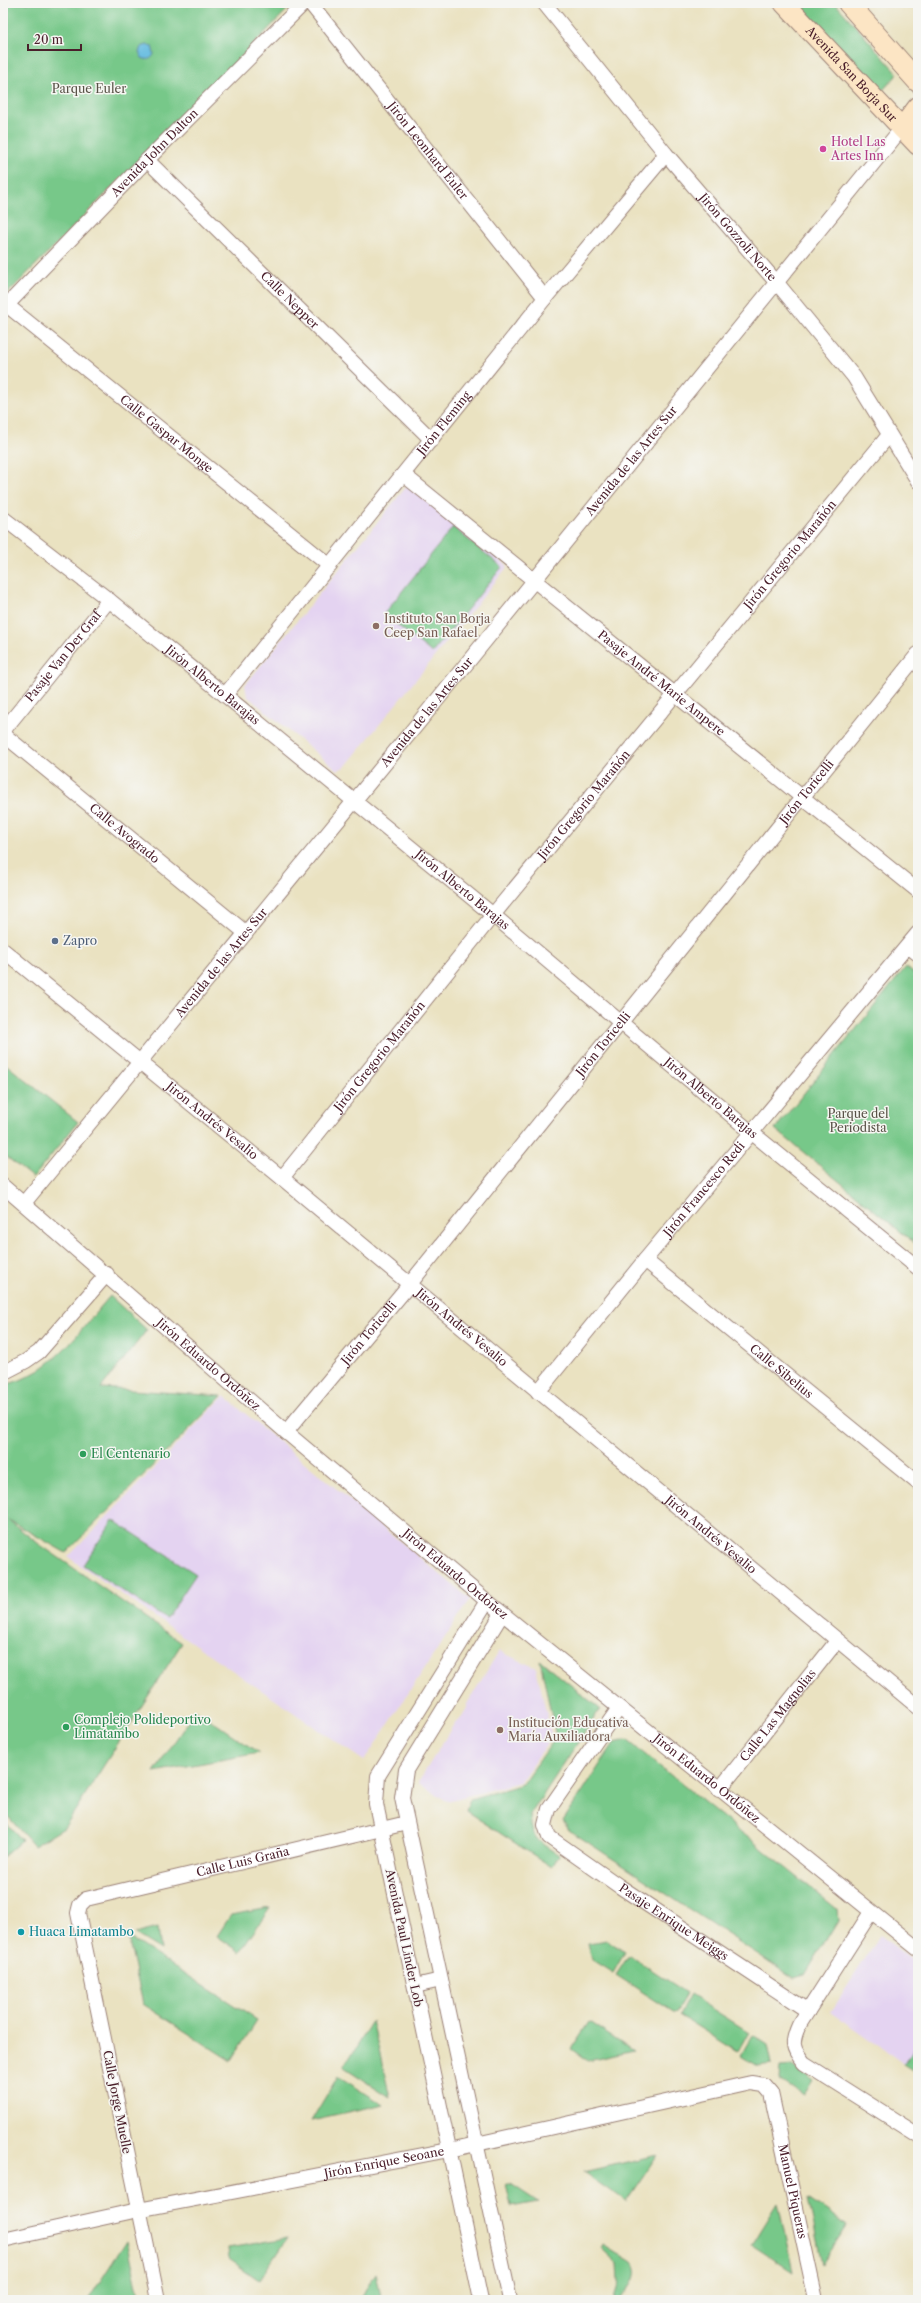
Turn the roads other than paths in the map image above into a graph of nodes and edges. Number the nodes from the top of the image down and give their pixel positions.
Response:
1 (304, 3) edge
2 (310, 3) edge
3 (544, 3) edge
4 (784, 3) edge
5 (848, 3) edge
6 (918, 82) edge
7 (918, 107) edge
8 (902, 128) junction
9 (918, 146) edge
10 (666, 154) junction
11 (147, 160) junction
12 (777, 283) junction
13 (545, 298) junction
14 (5, 303) edge
15 (889, 435) junction
16 (432, 440) junction
17 (404, 475) junction
18 (918, 481) edge
19 (3, 518) edge
20 (330, 566) junction
21 (534, 580) junction
22 (109, 600) junction
23 (918, 654) edge
24 (675, 694) junction
25 (225, 695) junction
26 (3, 731) edge
27 (3, 734) edge
28 (803, 796) junction
29 (353, 802) junction
30 (918, 891) edge
31 (493, 915) junction
32 (246, 933) junction
33 (918, 933) edge
34 (3, 950) edge
35 (913, 950) edge
36 (621, 1021) junction
37 (140, 1062) junction
38 (751, 1132) junction
39 (282, 1178) junction
40 (3, 1186) edge
41 (24, 1203) junction
42 (645, 1260) junction
43 (918, 1268) edge
44 (107, 1274) junction
45 (409, 1285) junction
46 (3, 1372) edge
47 (538, 1392) junction
48 (286, 1432) junction
49 (918, 1483) edge
50 (486, 1601) junction
51 (502, 1614) junction
52 (837, 1641) junction
53 (918, 1707) edge
54 (618, 1708) junction
55 (719, 1790) junction
56 (407, 1823) junction
57 (382, 1831) junction
58 (80, 1905) joint
59 (871, 1912) junction
60 (918, 1949) edge
61 (441, 1980) junction
62 (415, 1986) junction
63 (808, 2011) junction
64 (764, 2085) joint
65 (918, 2135) edge
66 (477, 2143) junction
67 (448, 2150) junction
68 (138, 2210) junction
69 (3, 2240) edge
70 (158, 2300) edge
71 (481, 2300) edge
72 (510, 2300) edge
73 (816, 2300) edge

1 - 11 street, Avenida John Dalton
2 - 13 street, Jirón Leonhard Euler
3 - 10 street, Jirón Gozzoli Norte
4 - 8 main road, Avenida San Borja Sur
5 - 6 main road
7 - 8 main road, Avenida de las Artes Sur
8 - 9 main road, Avenida San Borja Sur
8 - 12 street, Avenida de las Artes Sur
10 - 12 street, Jirón Gozzoli Norte
10 - 13 street, Jirón Fleming
11 - 14 street, Avenida John Dalton
11 - 16 street, Calle Nepper
12 - 15 street, Jirón Gozzoli Norte
12 - 21 street, Avenida de las Artes Sur
13 - 16 street, Jirón Fleming
14 - 20 street, Calle Gaspar Monge
15 - 18 street, Jirón Gozzoli Norte
15 - 24 street, Jirón Gregorio Marañón
16 - 17 street, Jirón Fleming
17 - 20 street, Jirón Fleming
17 - 21 street, Pasaje André Marie Ampere
19 - 22 street, Jirón Alberto Barajas
20 - 25 street, Jirón Fleming
21 - 24 street, Pasaje André Marie Ampere
21 - 29 street, Avenida de las Artes Sur
22 - 25 street, Jirón Alberto Barajas
22 - 26 street, Pasaje Van Der Graf
23 - 28 street, Jirón Toricelli
24 - 28 street, Pasaje André Marie Ampere
24 - 31 street, Jirón Gregorio Marañón
25 - 29 street, Jirón Alberto Barajas
27 - 32 street, Calle Avogrado
28 - 30 street, Pasaje André Marie Ampere
28 - 36 street, Jirón Toricelli
29 - 31 street, Jirón Alberto Barajas
29 - 32 street, Avenida de las Artes Sur
31 - 36 street, Jirón Alberto Barajas
31 - 39 street, Jirón Gregorio Marañón
32 - 37 street, Avenida de las Artes Sur
33 - 35 street, Jirón Francesco Redi
34 - 37 street, Jirón Andrés Vesalio
35 - 38 street, Jirón Francesco Redi
36 - 38 street, Jirón Alberto Barajas
36 - 45 street, Jirón Toricelli
37 - 39 street, Jirón Andrés Vesalio
37 - 41 street, Avenida de las Artes Sur
38 - 42 street, Jirón Francesco Redi
38 - 43 street, Jirón Alberto Barajas
39 - 45 street, Jirón Andrés Vesalio
40 - 41 street, Jirón Eduardo Ordóñez
41 - 44 street, Jirón Eduardo Ordóñez
42 - 47 street, Jirón Francesco Redi
42 - 49 street, Calle Sibelius
44 - 46 street
44 - 48 street, Jirón Eduardo Ordóñez
45 - 47 street, Jirón Andrés Vesalio
45 - 48 street, Jirón Toricelli
47 - 52 street, Jirón Andrés Vesalio
48 - 50 street, Jirón Eduardo Ordóñez
50 - 51 street, Jirón Eduardo Ordóñez
50 - 57 street, Avenida Paul Linder Lob
51 - 54 street, Jirón Eduardo Ordóñez
51 - 56 street
52 - 53 street, Jirón Andrés Vesalio
52 - 55 street, Calle Las Magnolias
54 - 55 street, Jirón Eduardo Ordóñez
54 - 63 street, Pasaje Enrique Meiggs
55 - 59 street, Jirón Eduardo Ordóñez
56 - 57 street, Calle Luis Graña
56 - 61 street
57 - 58 street, Calle Luis Graña
57 - 62 street, Avenida Paul Linder Lob
58 - 68 street, Calle Jorge Muelle
59 - 60 street, Jirón Eduardo Ordóñez
59 - 63 street
61 - 62 street
61 - 66 street
62 - 67 street, Avenida Paul Linder Lob
63 - 65 street
64 - 66 street, Jirón Enrique Seoane
64 - 73 street, Manuel Piqueras
66 - 67 street, Jirón Enrique Seoane
66 - 72 street
67 - 68 street, Jirón Enrique Seoane
67 - 71 street, Avenida Paul Linder Lob
68 - 69 street, Jirón Enrique Seoane
68 - 70 street, Calle Jorge Muelle

